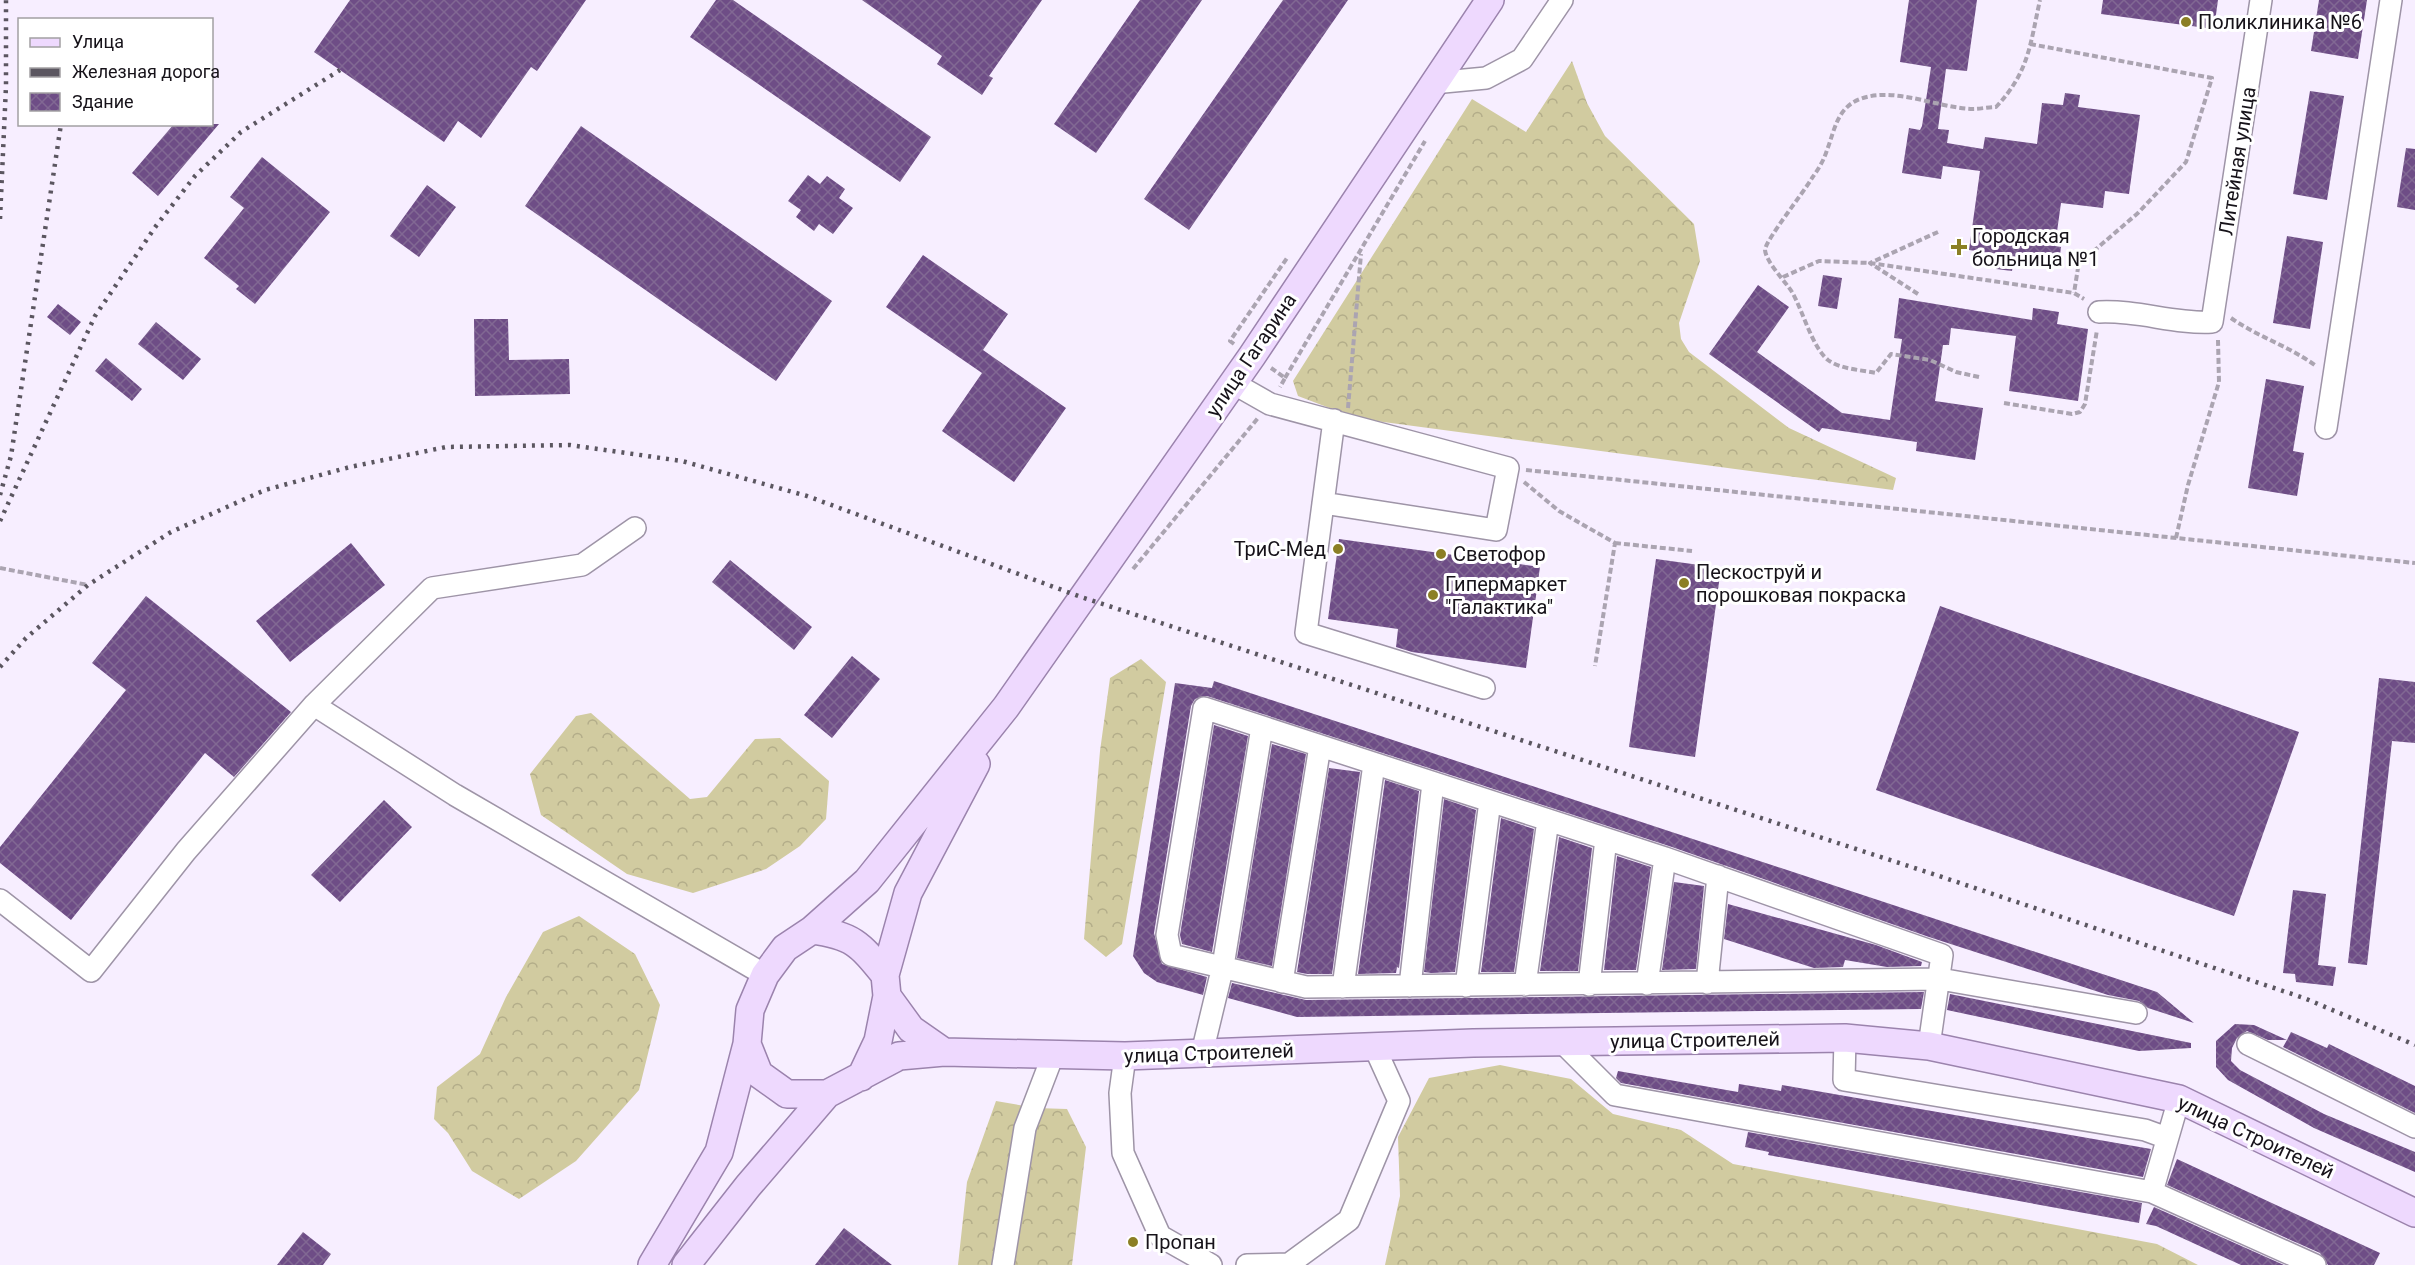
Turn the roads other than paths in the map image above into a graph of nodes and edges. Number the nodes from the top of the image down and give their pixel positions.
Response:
1 (1490, 0) edge
2 (1562, 0) edge
3 (2262, 0) edge
4 (2391, 0) edge
5 (1433, 83) junction
6 (2099, 312) road end
7 (1233, 383) junction
8 (1340, 422) junction
9 (2325, 428) dead end
10 (1323, 503) junction
11 (635, 528) dead end
12 (1484, 688) dead end
13 (314, 705) junction
14 (1006, 707) junction
15 (1262, 727) junction
16 (1320, 746) junction
17 (1374, 764) junction
18 (1433, 783) junction
19 (1490, 801) junction
20 (1548, 820) junction
21 (1606, 839) junction
22 (1665, 858) junction
23 (1718, 876) junction
24 (0, 900) edge
25 (812, 930) junction
26 (1223, 966) junction
27 (765, 975) junction
28 (1941, 979) junction
29 (1282, 982) junction
30 (1707, 983) junction
31 (1589, 984) junction
32 (1647, 984) junction
33 (886, 985) junction
34 (1525, 985) junction
35 (1466, 986) junction
36 (1343, 987) junction
37 (1410, 987) junction
38 (2136, 1013) dead end
39 (1845, 1038) junction
40 (1562, 1041) junction
41 (747, 1044) junction
42 (2248, 1044) dead end
43 (1374, 1046) junction
44 (1929, 1046) junction
45 (944, 1052) junction
46 (1202, 1053) junction
47 (1053, 1055) junction
48 (1125, 1056) junction
49 (861, 1077) junction
50 (827, 1094) junction
51 (2179, 1099) junction
52 (2415, 1127) edge
53 (2167, 1138) junction
54 (2152, 1192) junction
55 (2415, 1213) edge
56 (652, 1265) edge
57 (686, 1265) edge
58 (1003, 1265) edge
59 (1211, 1265) edge
60 (1247, 1265) edge
61 (2315, 1265) edge

1 - 5 main road, улица Гагарина
2 - 5 street
3 - 6 street, Литейная улица
4 - 9 street
5 - 7 main road, улица Гагарина
7 - 8 street
7 - 14 main road, улица Гагарина
8 - 10 street
8 - 10 street
10 - 12 street
11 - 13 street
13 - 24 street
13 - 27 street
14 - 25 main road
14 - 33 main road
15 - 16 street
15 - 26 street
15 - 26 street
16 - 17 street
16 - 29 street
17 - 18 street
17 - 36 street
18 - 19 street
18 - 37 street
19 - 20 street
19 - 35 street
20 - 21 street
20 - 34 street
21 - 22 street
21 - 31 street
22 - 23 street
22 - 32 street
23 - 28 street
23 - 30 street
25 - 27 main road
25 - 33 main road
26 - 29 street
26 - 46 street
27 - 41 main road
28 - 30 street
28 - 38 street
28 - 44 street
29 - 36 street
30 - 32 street
31 - 32 street
31 - 34 street
33 - 45 main road
33 - 49 main road
34 - 35 street
35 - 37 street
36 - 37 street
39 - 40 main road, улица Строителей
39 - 44 main road, улица Строителей
39 - 53 street
40 - 43 main road, улица Строителей
40 - 54 street
41 - 50 main road
41 - 56 main road
42 - 52 street
43 - 46 main road, улица Строителей
43 - 60 street
44 - 51 main road, улица Строителей
45 - 47 main road, улица Строителей
45 - 49 main road, улица Строителей
46 - 48 main road, улица Строителей
47 - 48 main road, улица Строителей
47 - 58 street
48 - 59 street
49 - 50 main road
50 - 57 main road
51 - 53 street
51 - 55 main road, улица Строителей
53 - 54 street
54 - 61 street

